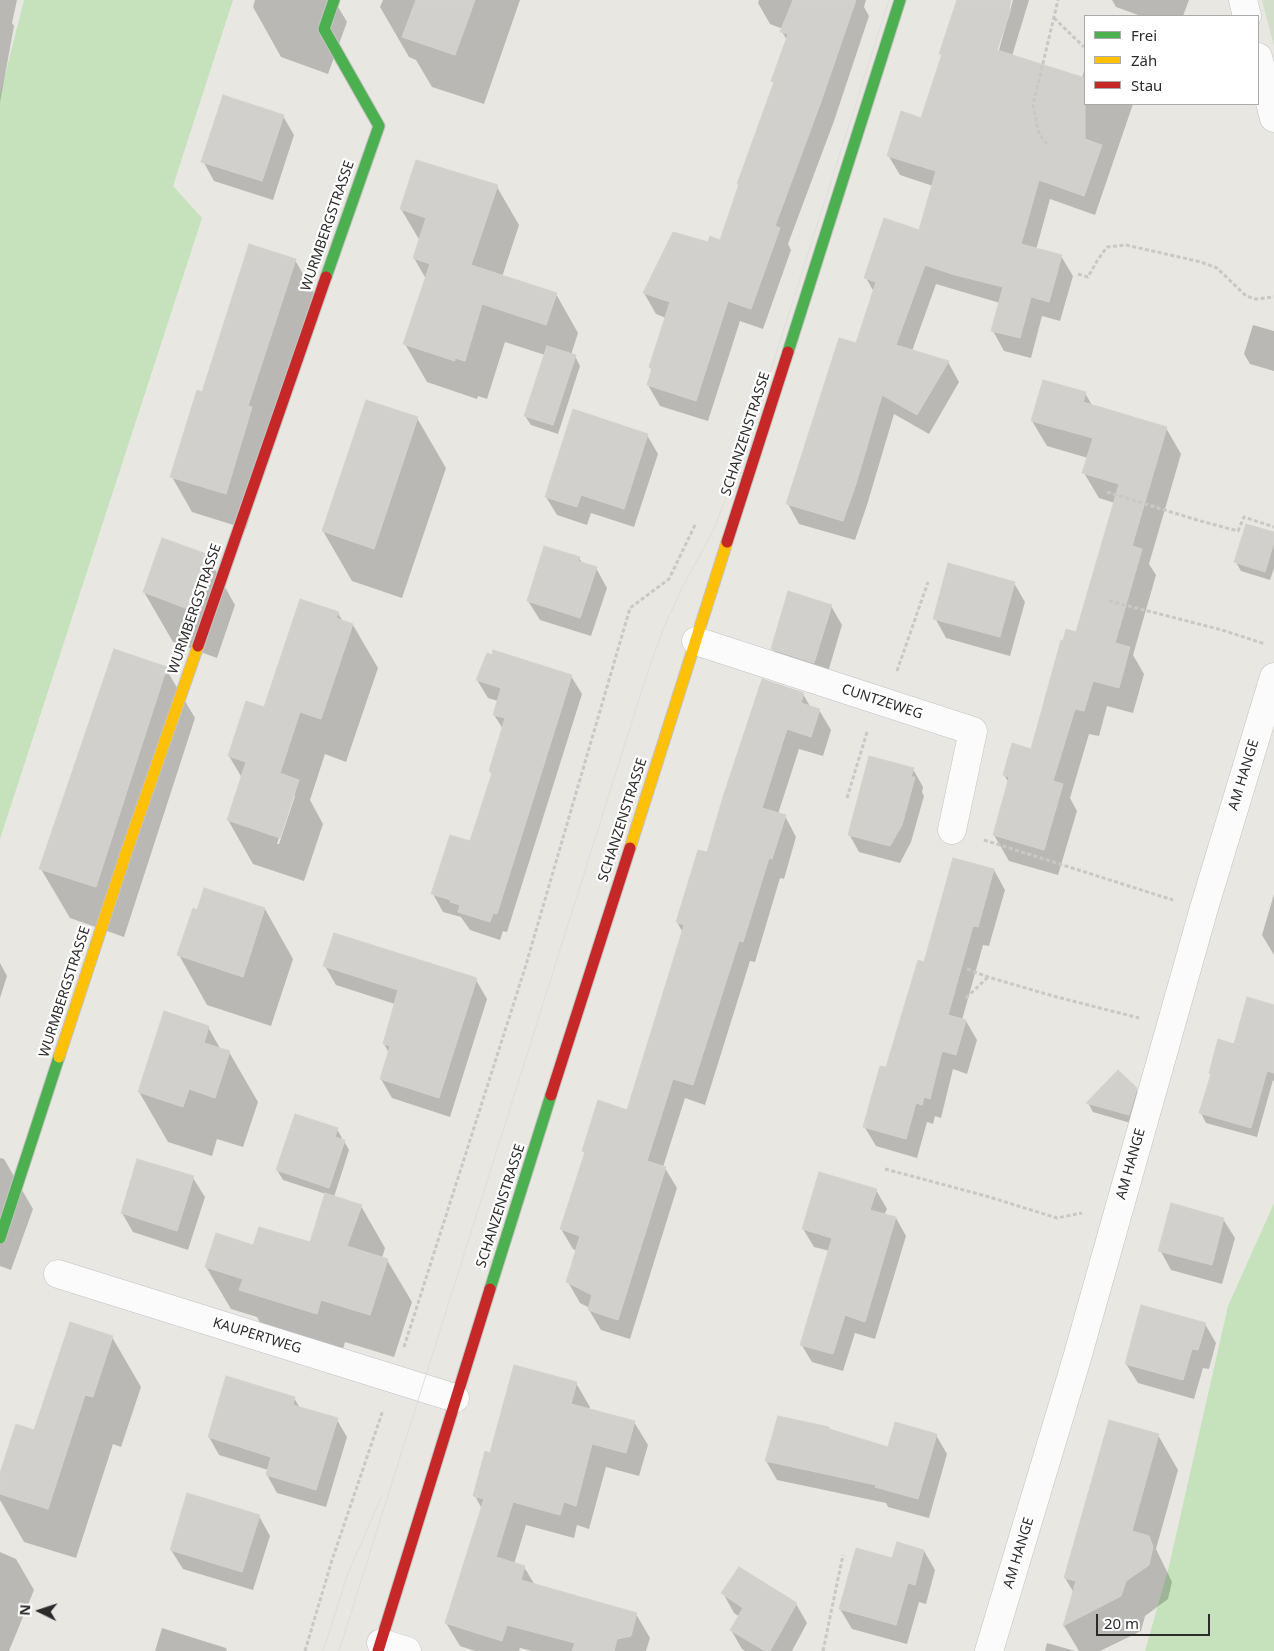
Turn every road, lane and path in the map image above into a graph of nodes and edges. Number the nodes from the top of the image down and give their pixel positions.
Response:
1 (334, 0) edge
2 (900, 0) edge
3 (1058, 0) edge
4 (1243, 0) edge
5 (1247, 15) edge
6 (1054, 18) junction
7 (1084, 47) dead end
8 (1259, 61) edge
9 (1274, 118) edge
10 (1047, 144) dead end
11 (1078, 274) dead end
12 (1274, 297) edge
13 (1107, 492) dead end
14 (698, 520) dead end
15 (1274, 527) edge
16 (928, 582) dead end
17 (1109, 601) dead end
18 (696, 641) junction
19 (1274, 646) edge
20 (1274, 677) edge
21 (881, 701) junction
22 (847, 798) dead end
23 (952, 830) joint
24 (1153, 894) dead end
25 (967, 969) dead end
26 (988, 977) junction
27 (966, 998) dead end
28 (1170, 1026) junction
29 (885, 1169) dead end
30 (1117, 1213) junction
31 (0, 1238) edge
32 (58, 1274) dead end
33 (394, 1378) junction
34 (456, 1398) junction
35 (842, 1555) dead end
36 (380, 1647) edge
37 (305, 1651) edge
38 (406, 1651) edge
39 (823, 1651) edge
40 (989, 1651) edge

1 - 31 street, WURMBERGSTRASSE
2 - 18 street, SCHANZENSTRASSE
3 - 6 path
4 - 5 street
6 - 7 path
6 - 10 path
8 - 9 street
11 - 12 path
13 - 15 path
14 - 33 path
16 - 21 path
17 - 19 path
18 - 21 street, CUNTZEWEG
18 - 34 street, SCHANZENSTRASSE
20 - 28 street, AM HANGE
21 - 22 path
21 - 23 street, CUNTZEWEG
23 - 24 path
25 - 26 path
26 - 27 path
26 - 28 path
28 - 30 street, AM HANGE
29 - 30 path
30 - 40 street, AM HANGE
32 - 33 street, KAUPERTWEG
33 - 34 street, KAUPERTWEG
33 - 37 path
34 - 36 street, SCHANZENSTRASSE
35 - 39 path
36 - 38 street

